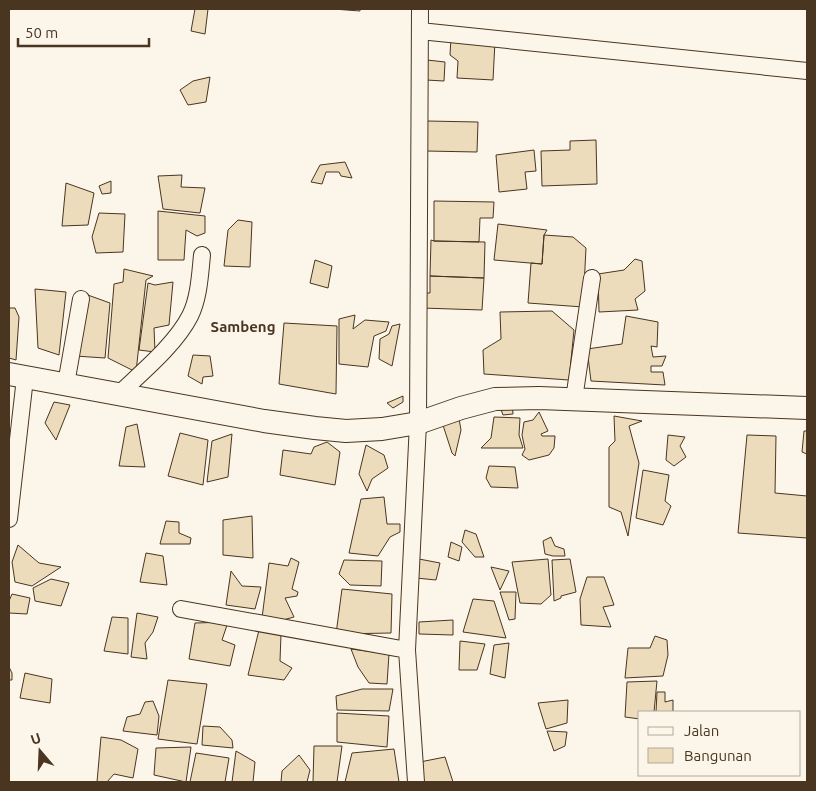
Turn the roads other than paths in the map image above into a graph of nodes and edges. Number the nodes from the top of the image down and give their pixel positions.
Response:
1 (420, 9) edge
2 (420, 31) junction
3 (807, 71) edge
4 (202, 255) dead end
5 (592, 278) dead end
6 (80, 299) dead end
7 (17, 376) edge
8 (66, 384) junction
9 (119, 394) junction
10 (574, 399) junction
11 (807, 408) edge
12 (418, 423) junction
13 (9, 519) edge
14 (181, 609) dead end
15 (407, 650) junction
16 (416, 782) edge

1 - 2 street
2 - 3 street
2 - 12 street
4 - 9 street
5 - 10 street
6 - 8 street
7 - 8 street
7 - 13 street
8 - 9 street
9 - 12 street
10 - 11 street
10 - 12 street
12 - 15 street
14 - 15 street
15 - 16 street

